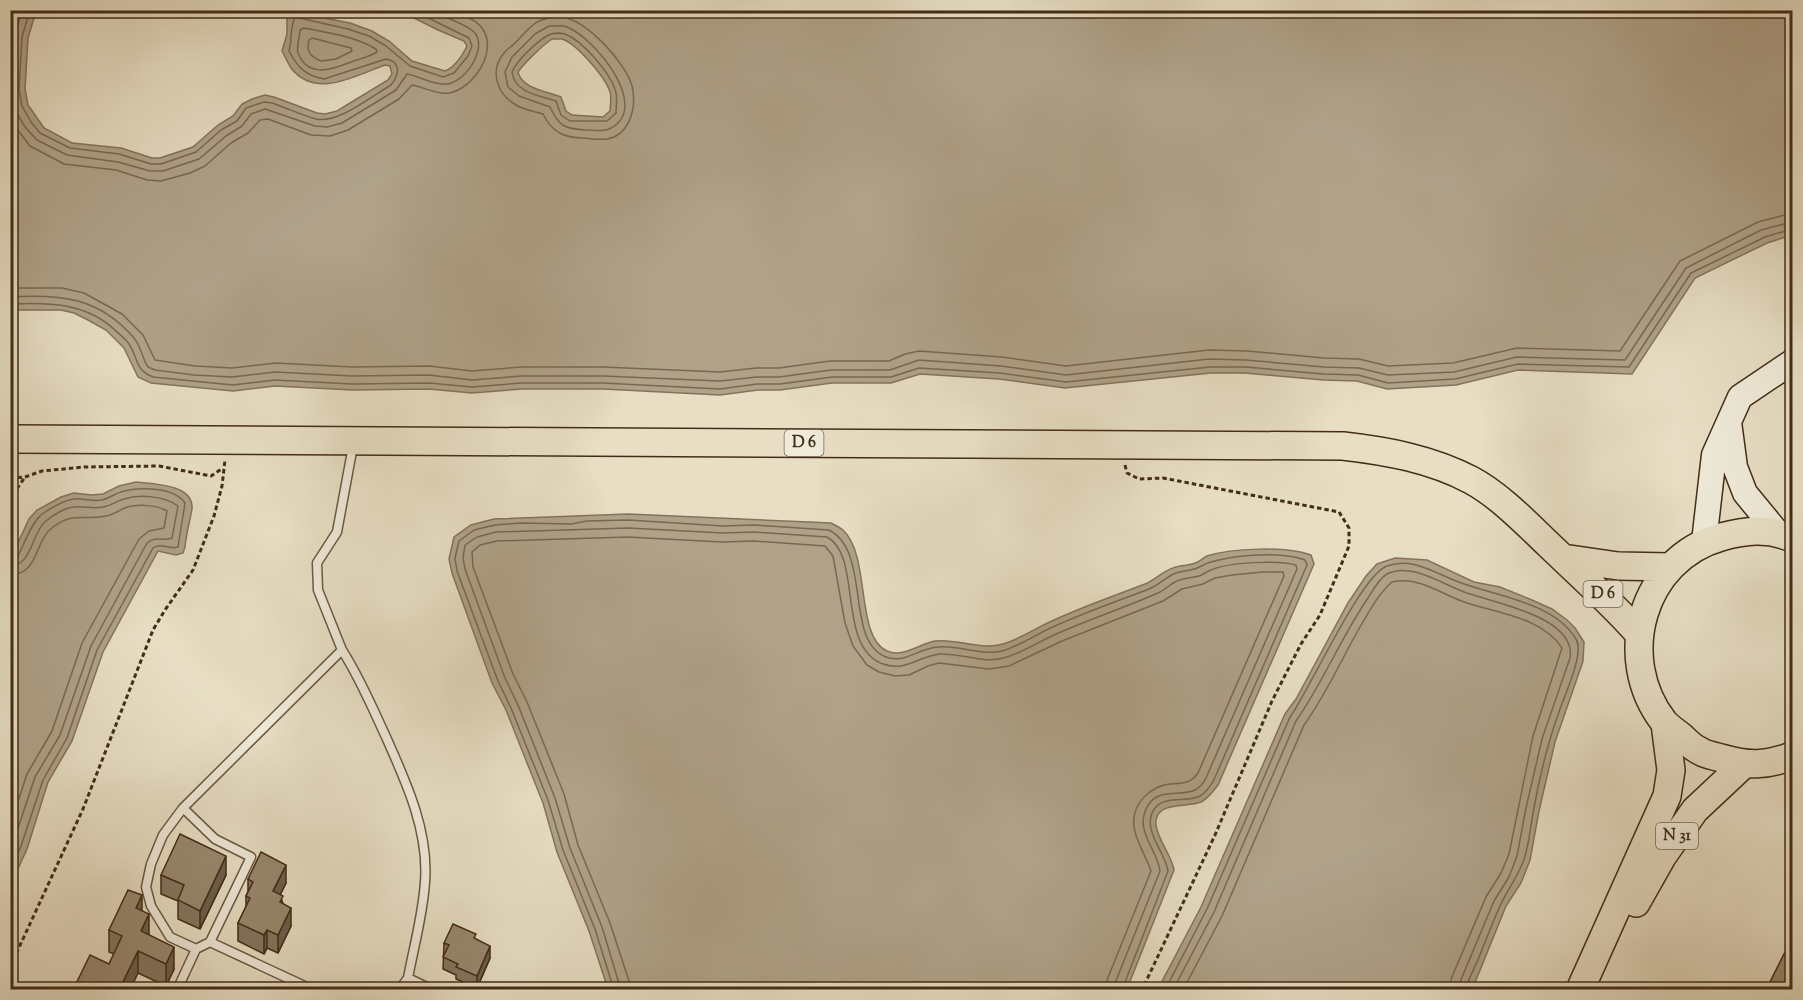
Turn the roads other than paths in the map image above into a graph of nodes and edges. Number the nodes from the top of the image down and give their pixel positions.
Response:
1 (1792, 362) edge
2 (1729, 420) junction
3 (10, 440) edge
4 (354, 442) junction
5 (1785, 535) edge
6 (1704, 542) junction
7 (1563, 558) junction
8 (1670, 567) junction
9 (1639, 634) junction
10 (342, 650) junction
11 (1665, 724) junction
12 (1788, 762) edge
13 (1743, 765) junction
14 (183, 808) junction
15 (210, 942) junction
16 (196, 950) junction
17 (408, 978) junction
18 (177, 990) edge
19 (313, 990) edge
20 (399, 990) edge
21 (433, 990) edge
22 (1580, 990) edge
23 (1587, 990) edge

1 - 2 main road
2 - 5 main road
2 - 6 main road
3 - 4 main road, D 6
4 - 7 main road, D 6
4 - 10 lane
5 - 6 main road
6 - 8 main road
7 - 8 main road, D 6
7 - 9 main road, D 6
8 - 9 main road
9 - 11 main road
10 - 14 lane
10 - 17 lane
11 - 13 main road
11 - 22 main road, N 31
12 - 13 main road
13 - 23 main road, N 31
14 - 15 lane
14 - 16 lane
15 - 16 lane
15 - 19 lane
16 - 18 lane
17 - 20 lane
17 - 21 lane

